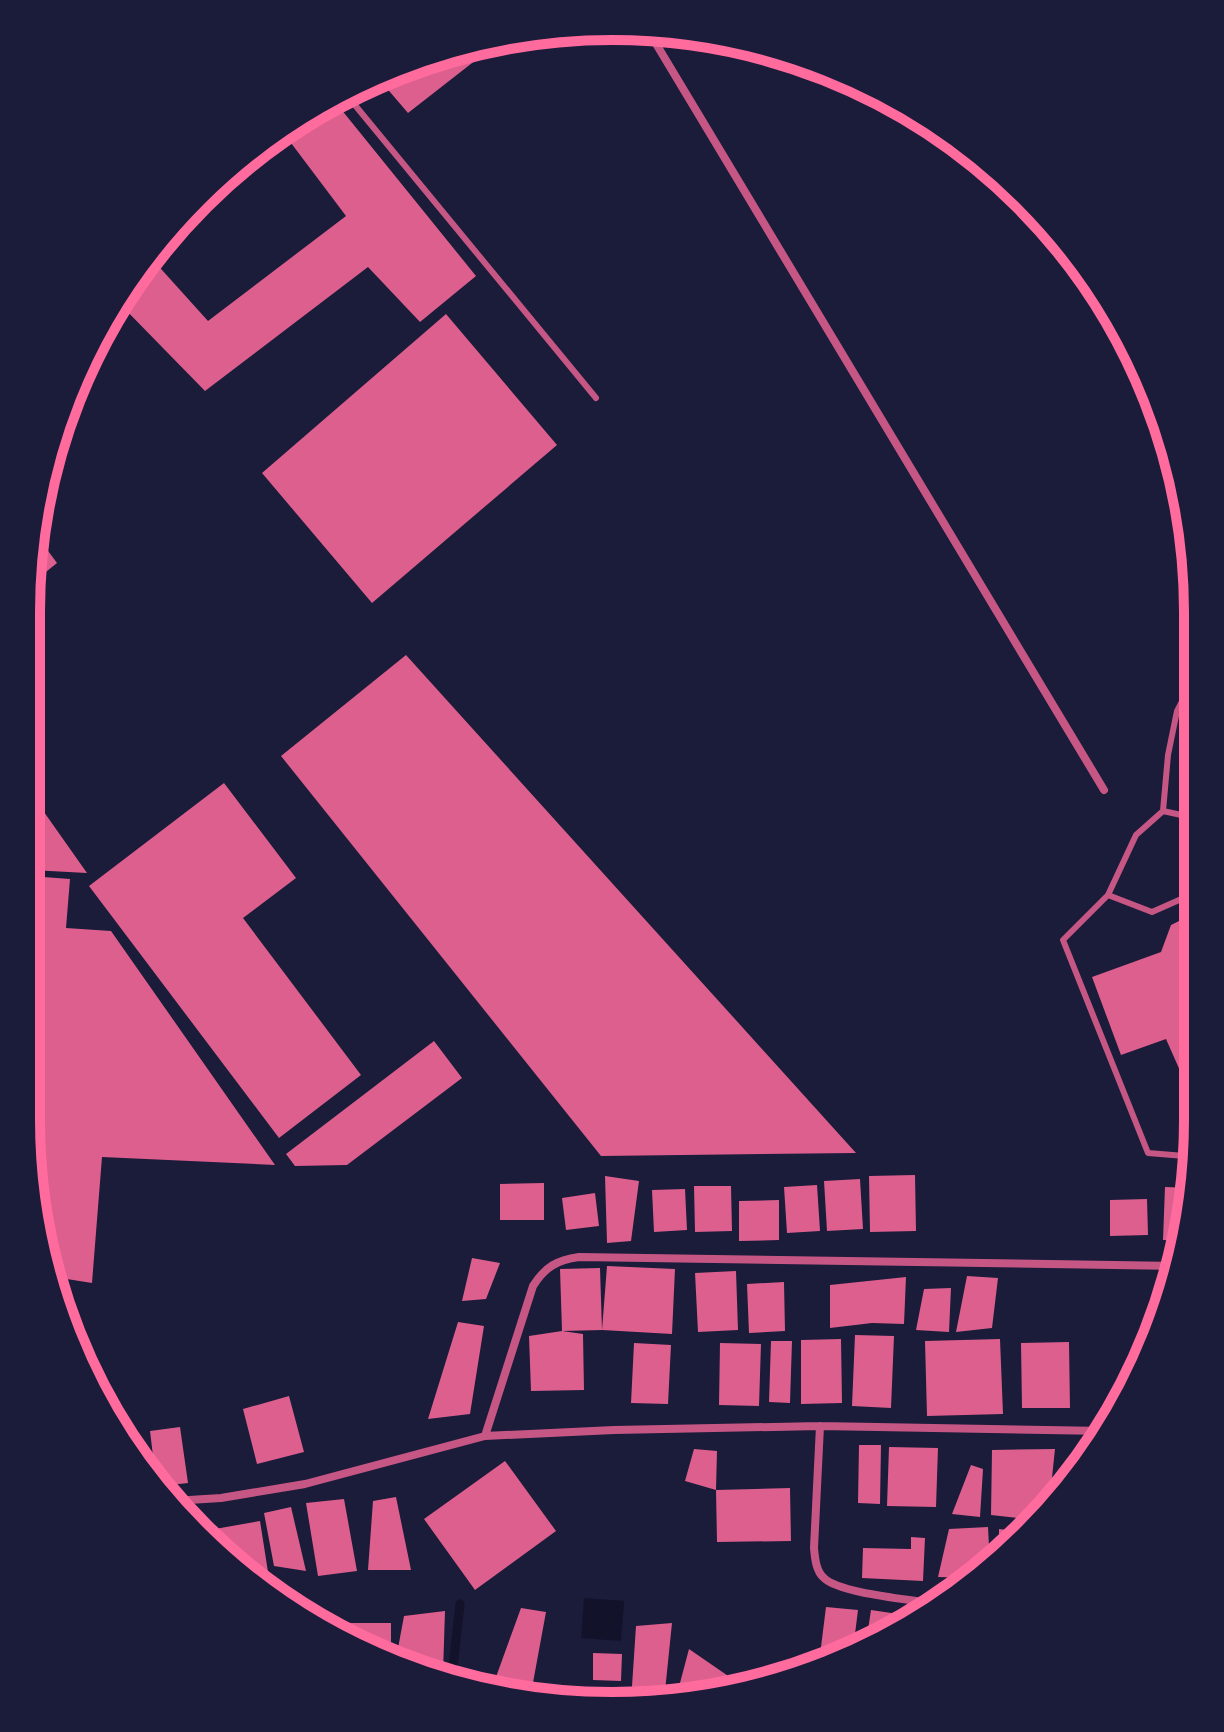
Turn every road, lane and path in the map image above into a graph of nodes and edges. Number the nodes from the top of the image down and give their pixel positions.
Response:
1 (655, 42) edge
2 (353, 102) edge
3 (596, 398) dead end
4 (1184, 697) edge
5 (1104, 790) dead end
6 (1163, 811) junction
7 (1184, 816) edge
8 (1108, 895) junction
9 (1184, 898) edge
10 (1183, 1156) edge
11 (1165, 1266) edge
12 (820, 1426) junction
13 (1092, 1431) edge
14 (485, 1436) junction
15 (185, 1500) edge
16 (921, 1601) edge

1 - 5 street
2 - 3 lane
4 - 6 lane
6 - 7 lane
6 - 8 lane
8 - 9 lane
8 - 10 lane
11 - 14 street
12 - 13 street
12 - 14 street
12 - 16 street
14 - 15 street

